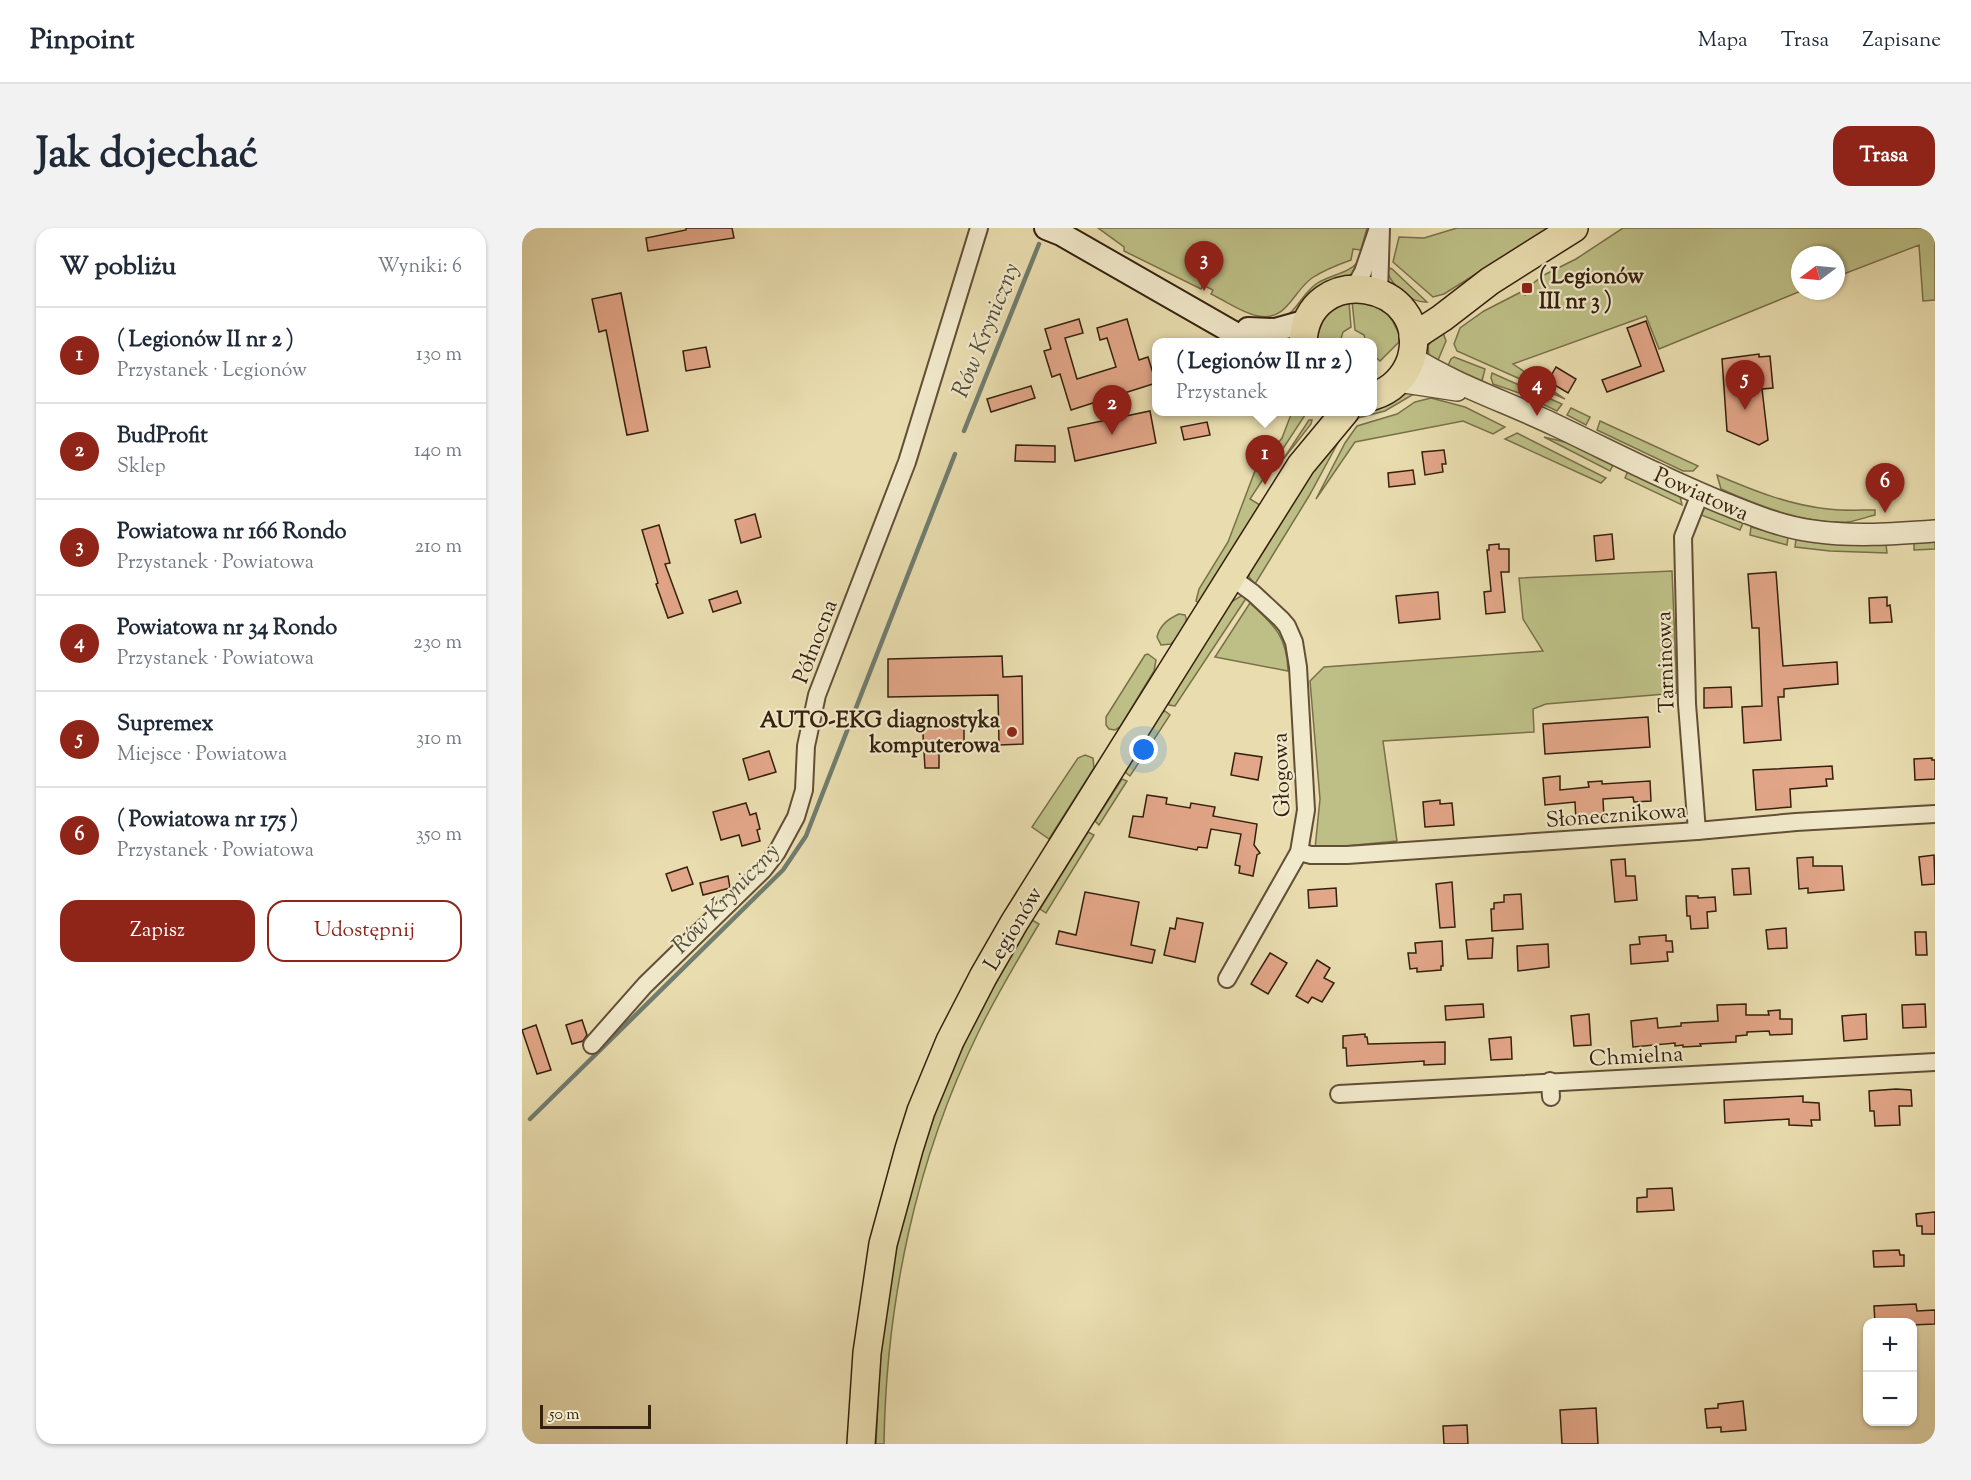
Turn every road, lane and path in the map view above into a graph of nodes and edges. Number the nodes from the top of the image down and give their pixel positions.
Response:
1 (979, 228) edge
2 (1046, 228) edge
3 (1380, 228) edge
4 (1575, 228) edge
5 (1366, 290) junction
6 (1222, 325) junction
7 (1305, 332) edge
8 (1410, 337) junction
9 (1245, 338) edge
10 (1398, 381) junction
11 (1377, 394) edge
12 (1482, 395) junction
13 (1321, 416) edge
14 (1341, 416) edge
15 (1301, 465) junction
16 (1700, 494) junction
17 (1935, 531) edge
18 (1231, 577) junction
19 (1935, 814) edge
20 (1696, 831) junction
21 (1299, 852) junction
22 (1227, 980) dead end
23 (592, 1045) dead end
24 (1935, 1062) edge
25 (1339, 1094) dead end
26 (861, 1444) edge

1 - 23 street, Północna
2 - 6 main road
3 - 5 street
3 - 5 street
4 - 8 highway
5 - 7 highway
5 - 8 highway
6 - 7 main road
6 - 9 main road
8 - 10 highway
8 - 12 street, Powiatowa
10 - 11 highway
10 - 12 street, Powiatowa
12 - 16 street, Powiatowa
13 - 15 highway, Legionów
14 - 15 highway, Legionów
15 - 18 highway, Legionów
16 - 17 street, Powiatowa
16 - 20 street, Tarninowa
18 - 21 street, Głogowa
18 - 26 highway, Legionów
19 - 20 street, Słonecznikowa
20 - 21 street, Słonecznikowa
21 - 22 street, Głogowa
24 - 25 street, Chmielna

